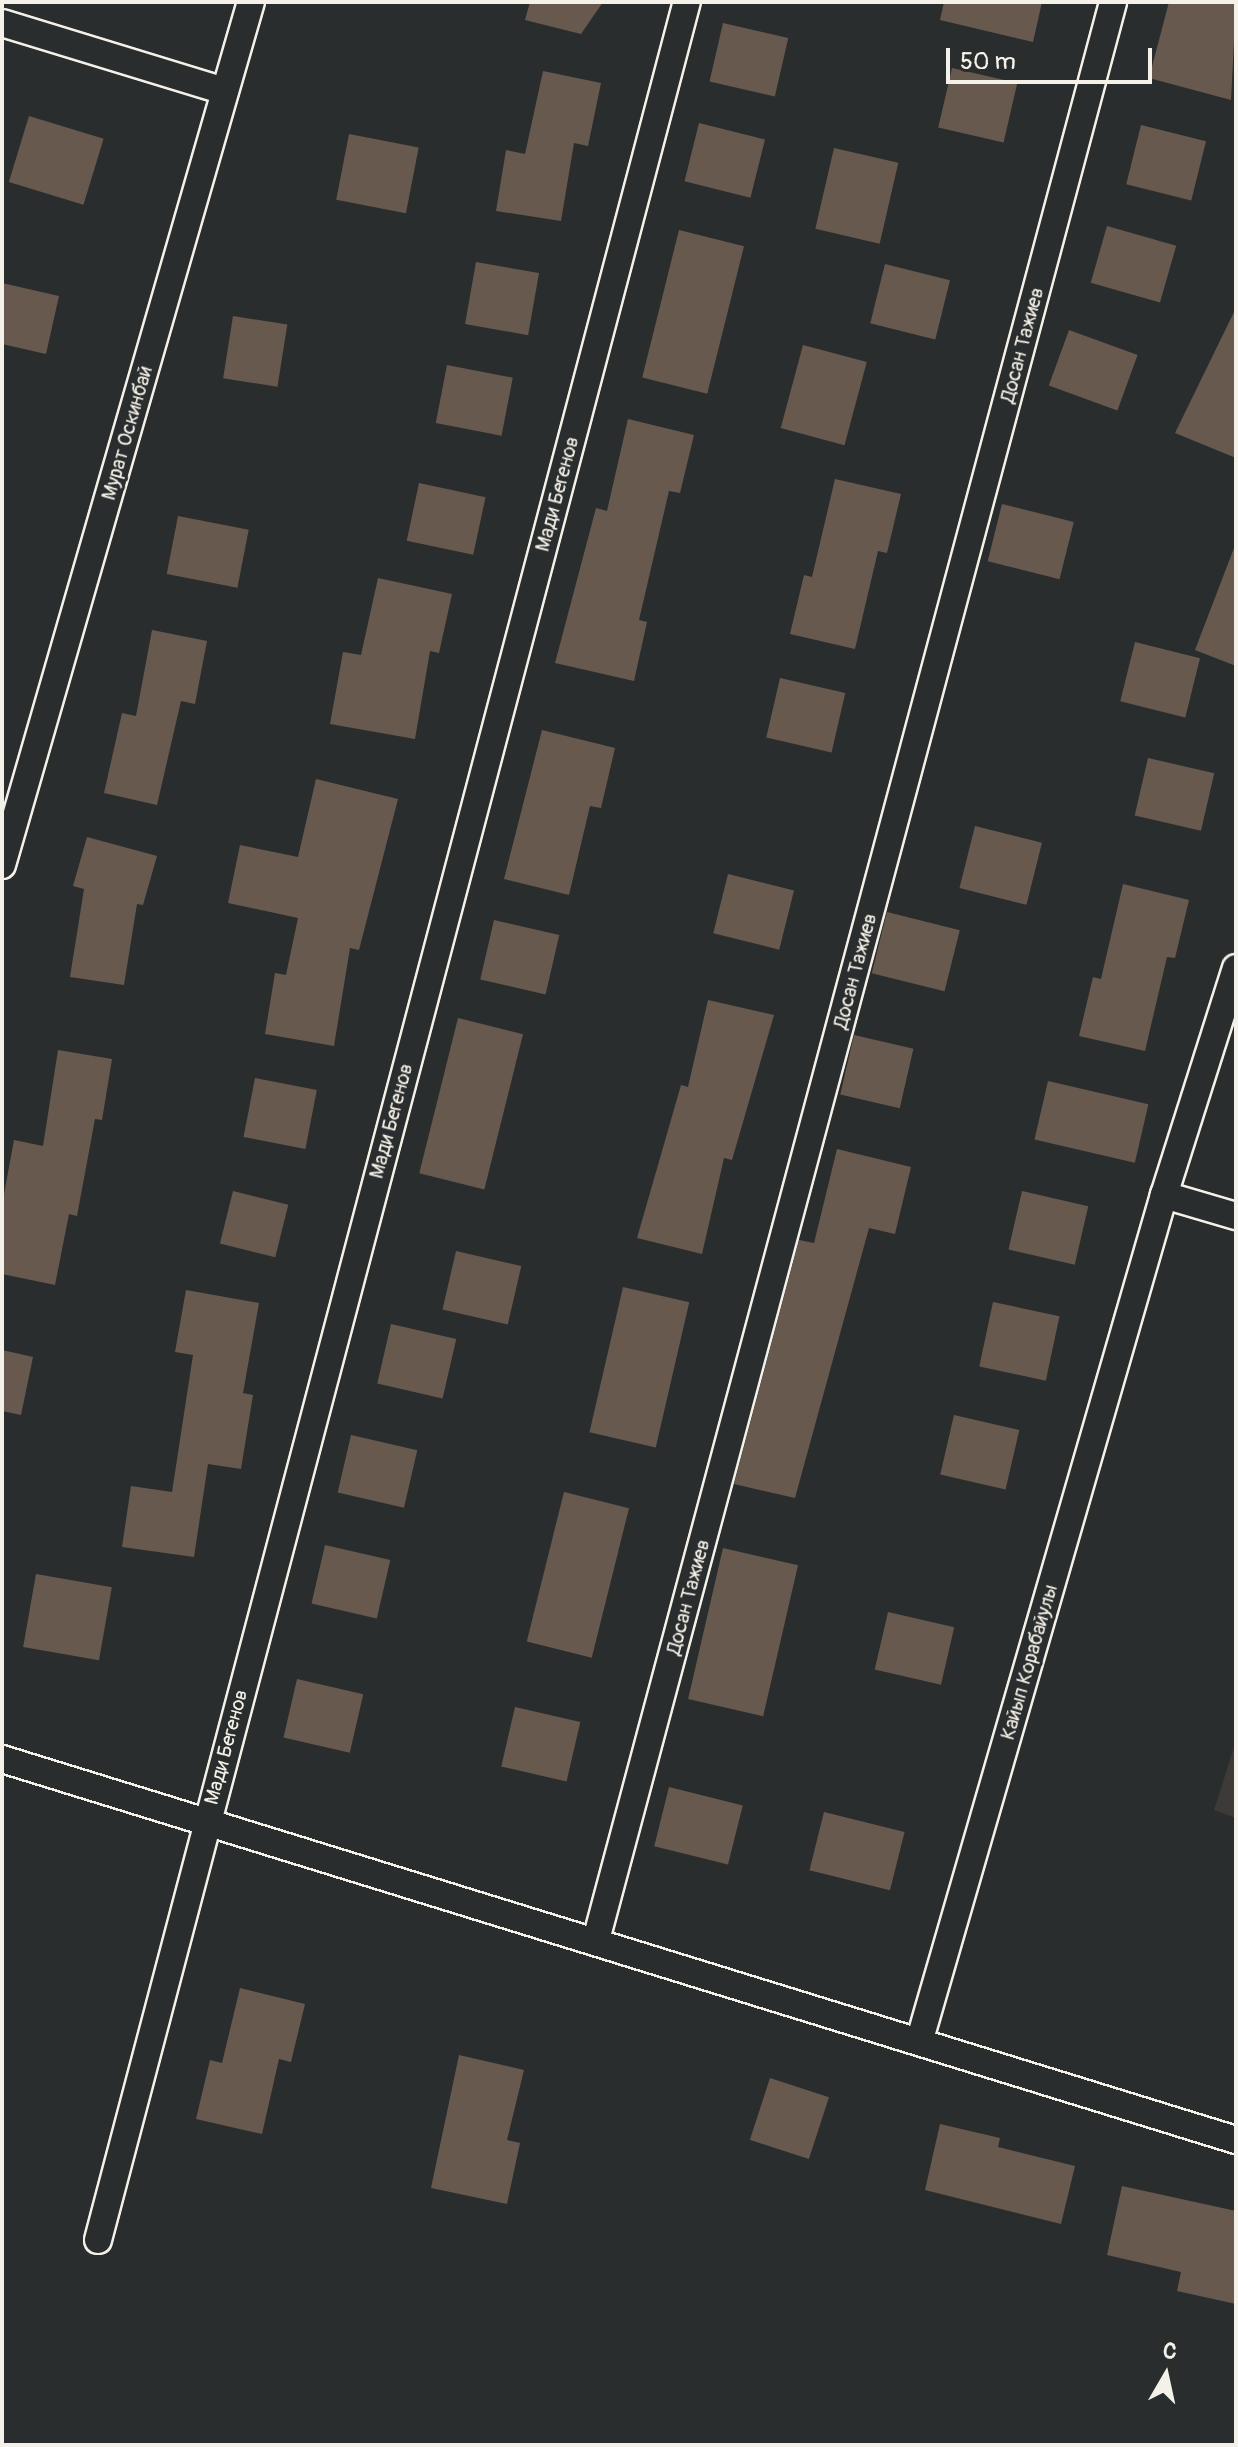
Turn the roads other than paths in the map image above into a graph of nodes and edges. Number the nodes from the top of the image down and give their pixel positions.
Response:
1 (251, 2) edge
2 (687, 2) edge
3 (1113, 2) edge
4 (2, 23) edge
5 (225, 91) junction
6 (2, 865) edge
7 (1236, 968) edge
8 (1164, 1195) junction
9 (1236, 1216) edge
10 (2, 1759) edge
11 (206, 1821) junction
12 (596, 1940) junction
13 (920, 2039) junction
14 (1236, 2140) edge
15 (98, 2240) dead end

1 - 5 street, Мурат Оскинбай
2 - 11 street, Мади Бегенов
3 - 12 street, Досан Тажиев
4 - 5 street
5 - 6 street, Мурат Оскинбай
7 - 8 street, Кайып Корабайулы
8 - 9 street
8 - 13 street, Кайып Корабайулы
10 - 11 street
11 - 12 street
11 - 15 street, Мади Бегенов
12 - 13 street
13 - 14 street

